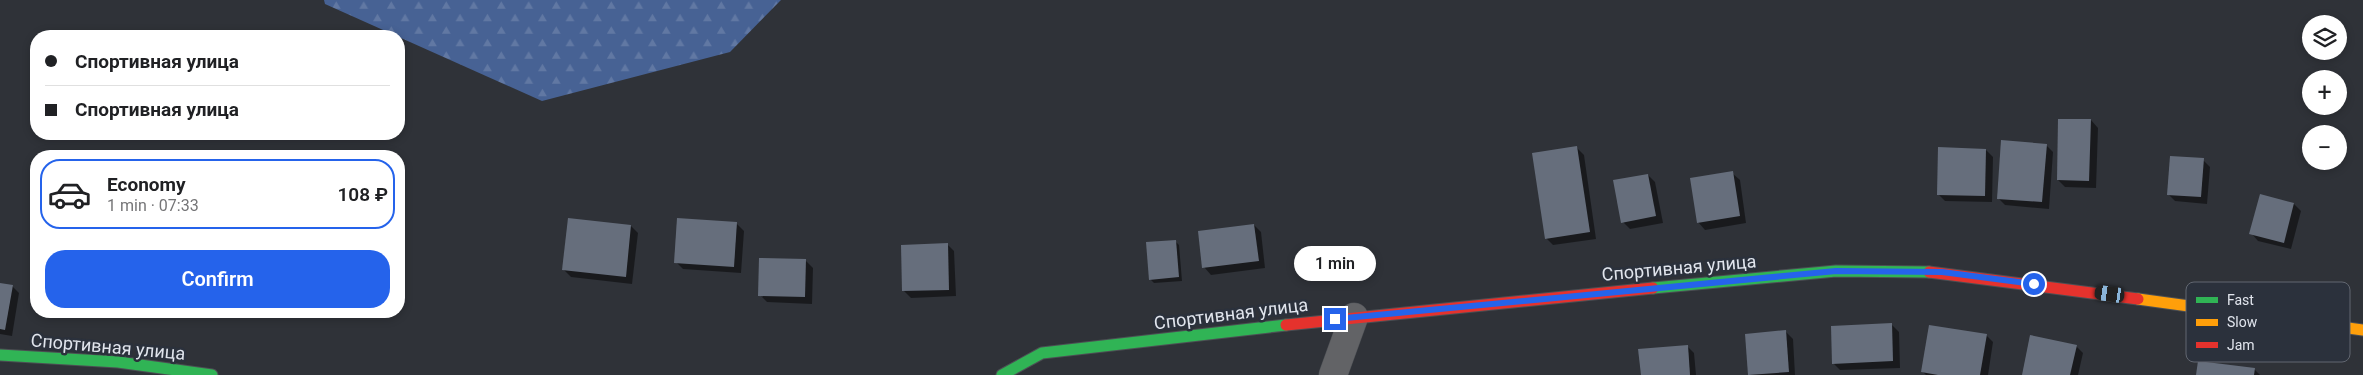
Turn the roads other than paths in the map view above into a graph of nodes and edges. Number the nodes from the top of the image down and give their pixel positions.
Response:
1 (2186, 305) edge
2 (1354, 317) junction
3 (2350, 328) edge
4 (2363, 330) edge
5 (0, 355) edge
6 (212, 375) edge
7 (1002, 375) edge
8 (1334, 375) edge

1 - 2 street, Спортивная улица
2 - 7 street, Спортивная улица
2 - 8 street
3 - 4 street, Спортивная улица
5 - 6 street, Спортивная улица

